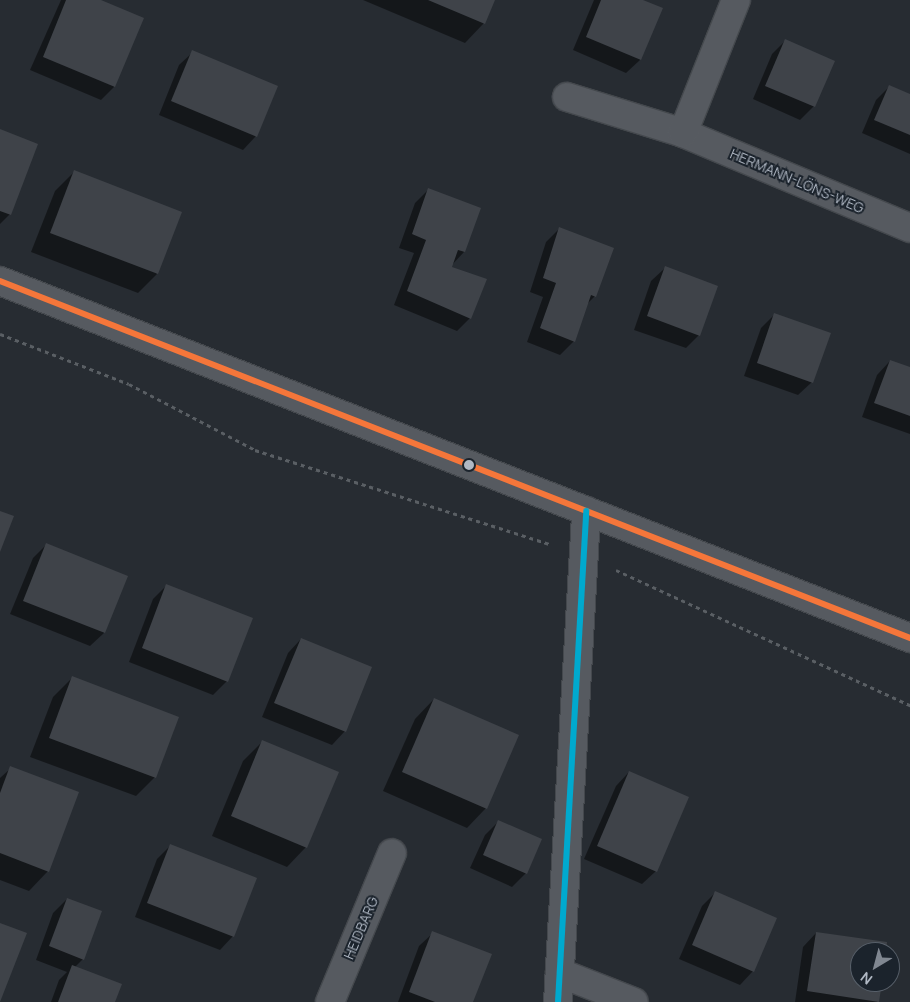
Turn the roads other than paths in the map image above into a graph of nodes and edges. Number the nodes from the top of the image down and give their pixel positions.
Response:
1 (736, 0) edge
2 (567, 96) dead end
3 (683, 133) junction
4 (910, 228) edge
5 (0, 281) edge
6 (586, 511) junction
7 (910, 638) edge
8 (392, 853) dead end
9 (560, 973) junction
10 (330, 1002) edge
11 (558, 1002) edge
12 (634, 1002) edge

1 - 3 street
2 - 3 street, HERMANN-LÖNS-WEG
3 - 4 street, HERMANN-LÖNS-WEG
5 - 6 street
6 - 7 street
6 - 9 street
8 - 10 street, HEIDBARG
9 - 11 street
9 - 12 street

